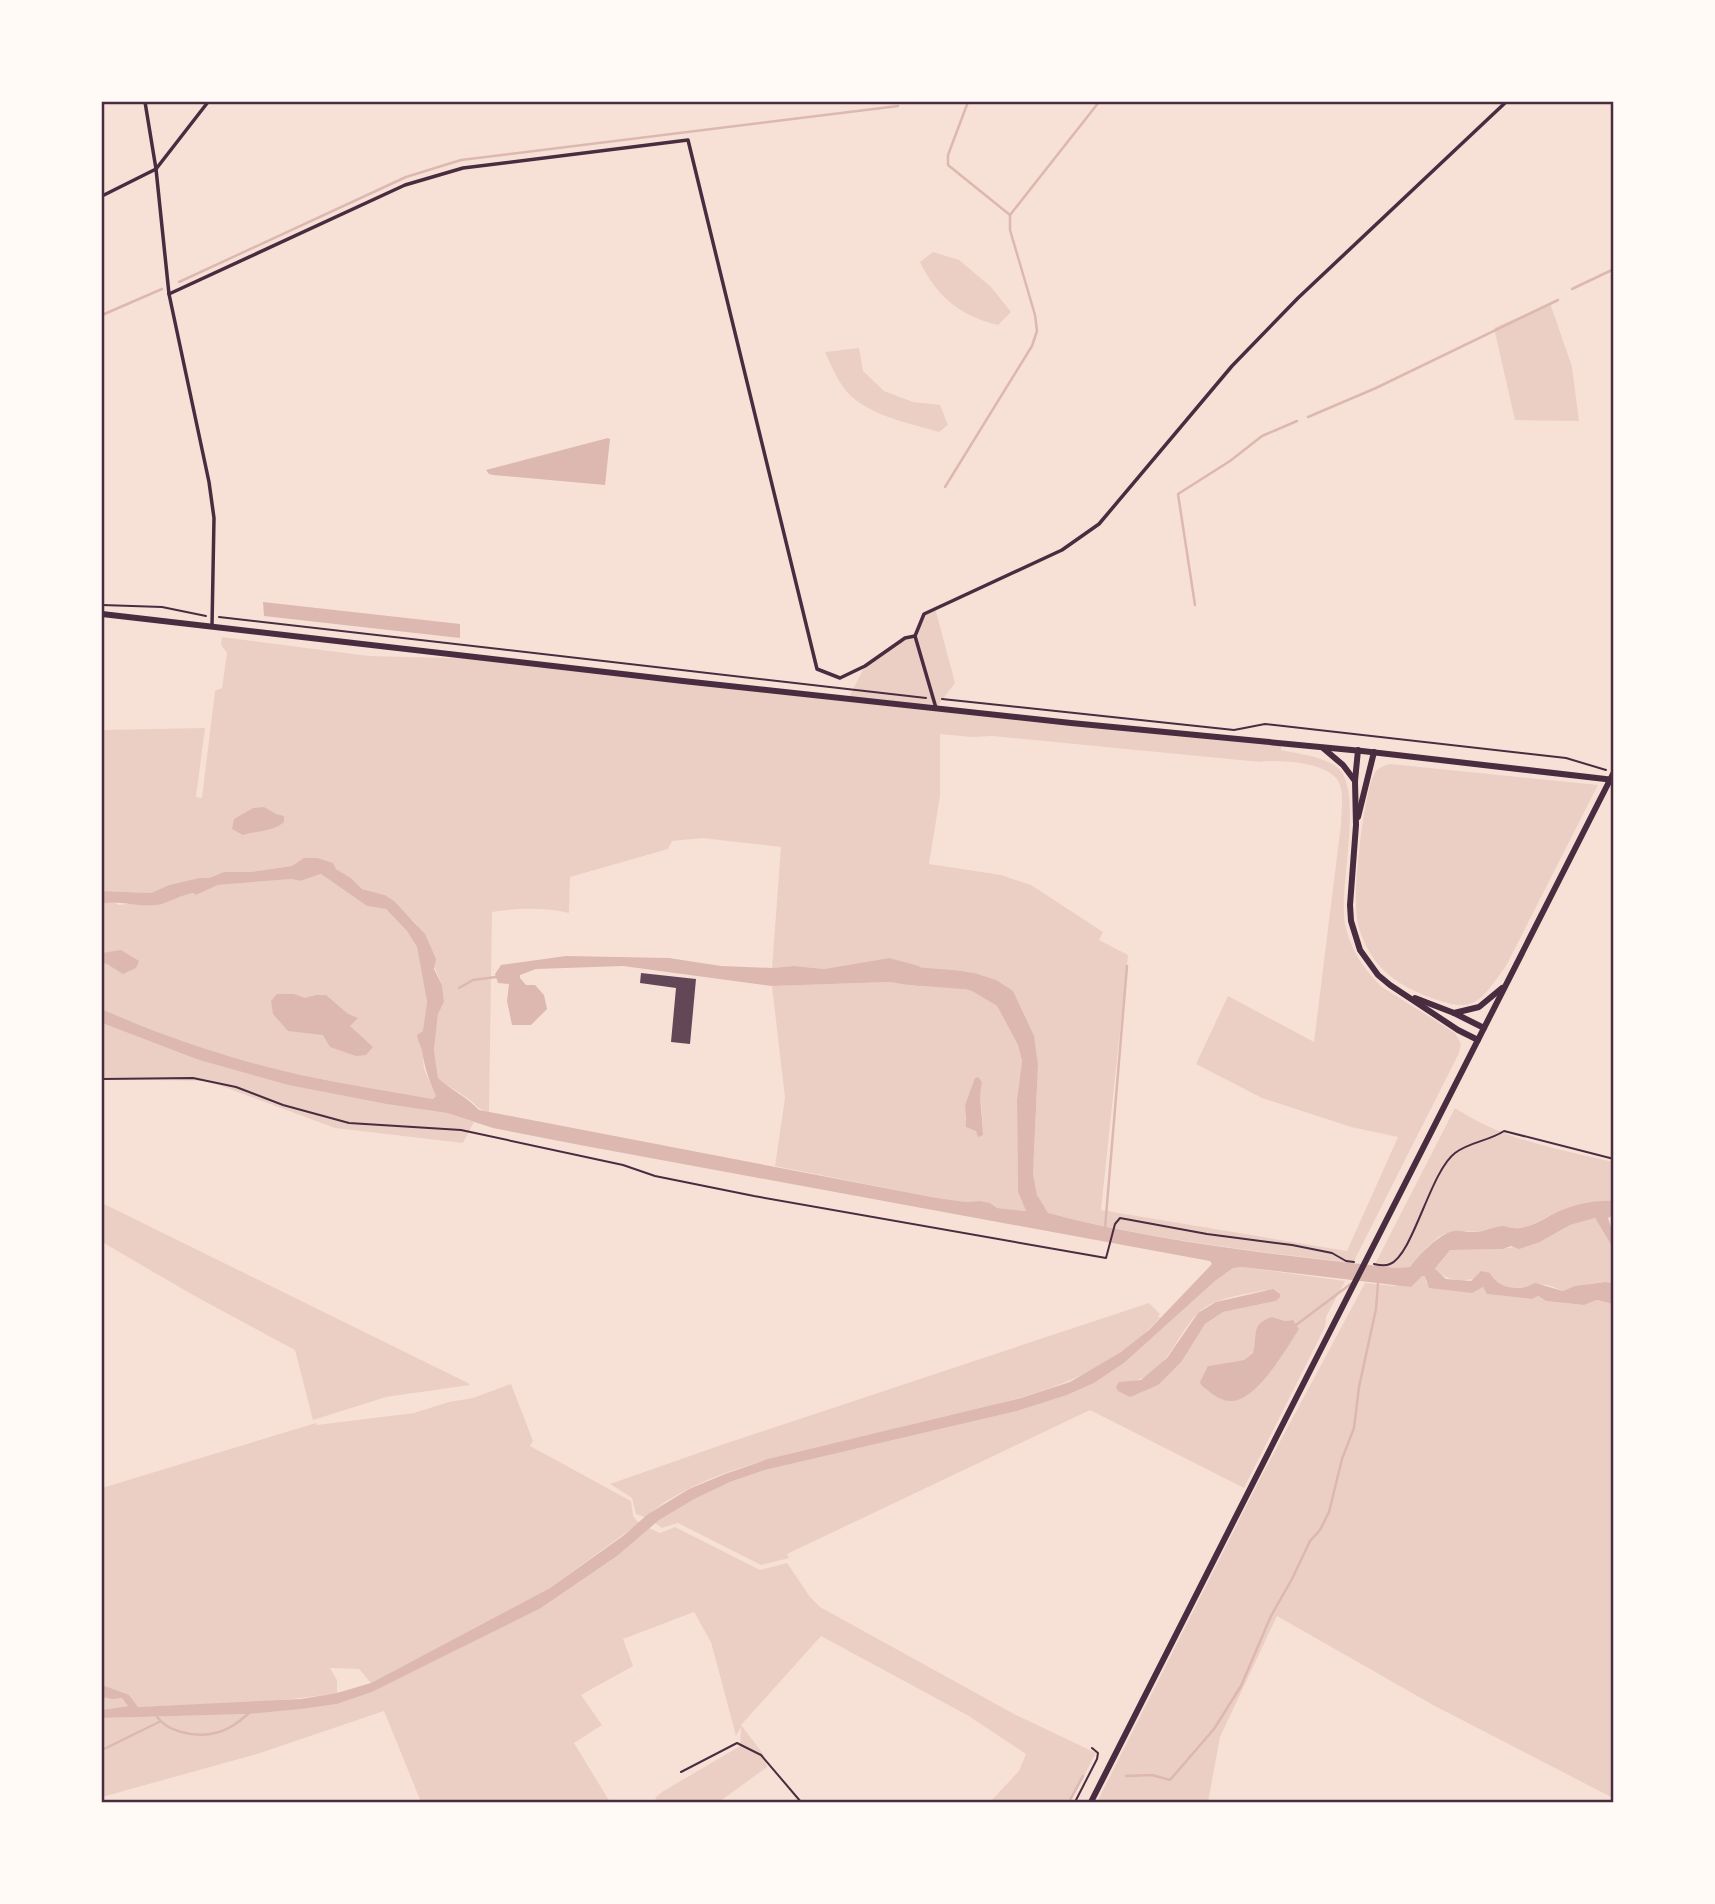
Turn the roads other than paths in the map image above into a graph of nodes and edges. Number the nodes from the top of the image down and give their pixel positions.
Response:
1 (145, 102) edge
2 (208, 102) edge
3 (1506, 102) edge
4 (156, 169) junction
5 (102, 196) edge
6 (169, 293) junction
7 (102, 614) edge
8 (212, 626) junction
9 (915, 636) junction
10 (936, 708) junction
11 (1321, 746) junction
12 (1358, 750) junction
13 (1374, 752) junction
14 (1614, 771) edge
15 (1614, 780) edge
16 (1355, 781) junction
17 (1356, 825) junction
18 (1506, 985) junction
19 (1402, 994) junction
20 (1454, 1013) junction
21 (1484, 1028) junction
22 (1478, 1040) junction
23 (1091, 1802) edge

1 - 4 street
2 - 4 street
3 - 9 street
4 - 5 street
4 - 6 street
6 - 8 street
6 - 9 street
7 - 8 main road
8 - 10 main road
9 - 10 street
10 - 11 main road
11 - 12 main road
11 - 16 main road
12 - 13 main road
12 - 16 main road
13 - 15 main road
13 - 17 main road
14 - 18 main road
16 - 17 main road
17 - 19 main road
18 - 20 main road
18 - 21 main road
19 - 20 main road
19 - 22 main road
20 - 21 main road
21 - 22 main road
22 - 23 main road

